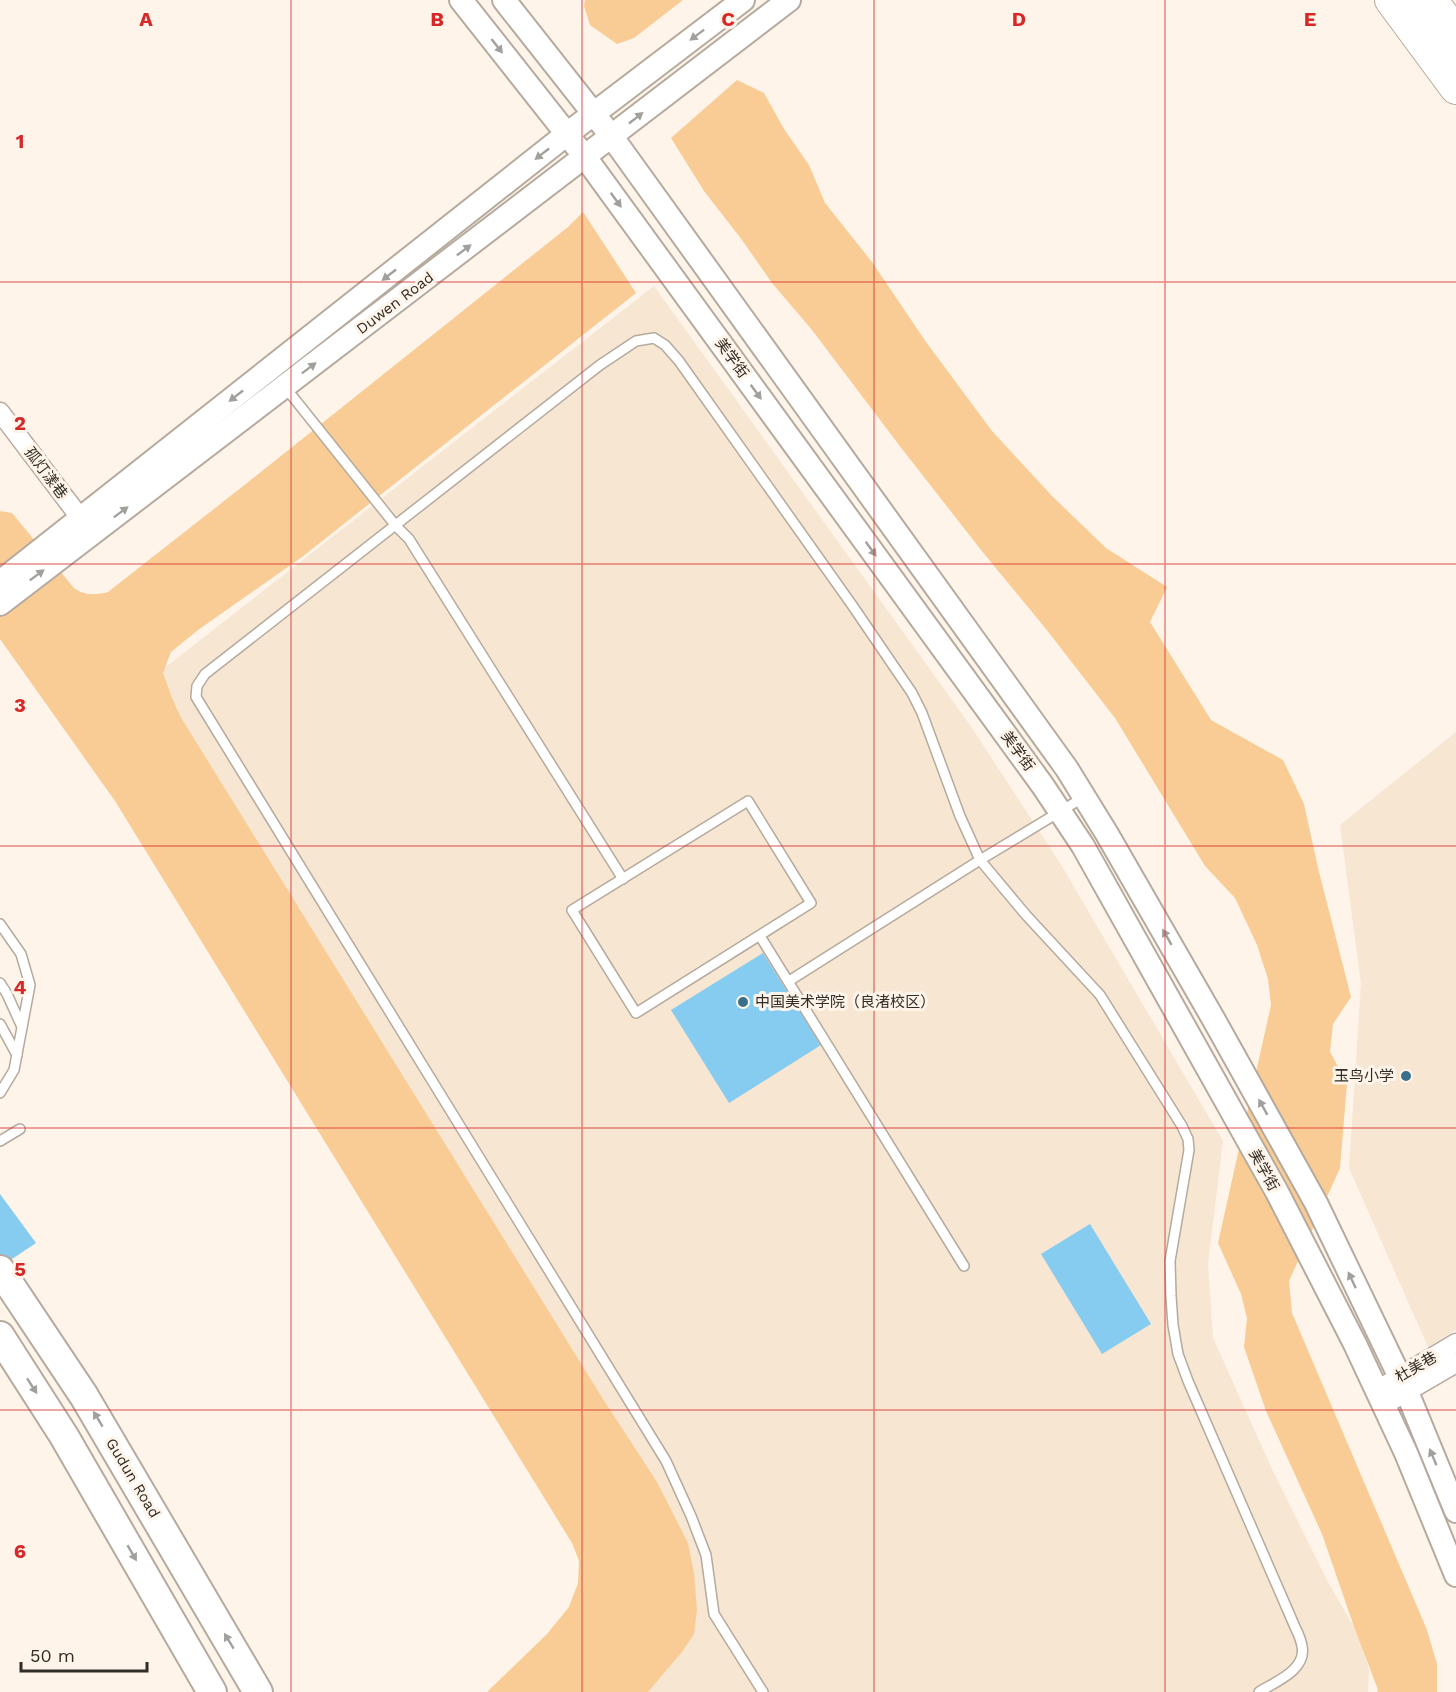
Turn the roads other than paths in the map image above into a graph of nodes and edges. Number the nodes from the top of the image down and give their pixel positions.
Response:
1 (461, 0) edge
2 (504, 0) edge
3 (743, 0) edge
4 (789, 0) edge
5 (1391, 0) edge
6 (1411, 0) edge
7 (1431, 0) edge
8 (1456, 33) edge
9 (1456, 61) edge
10 (1456, 88) edge
11 (594, 113) junction
12 (567, 134) junction
13 (612, 137) junction
14 (585, 157) junction
15 (285, 387) junction
16 (0, 412) edge
17 (396, 526) junction
18 (78, 533) junction
19 (0, 582) edge
20 (0, 604) edge
21 (1084, 797) junction
22 (1060, 812) junction
23 (980, 860) junction
24 (623, 879) junction
25 (0, 924) edge
26 (760, 936) junction
27 (789, 981) junction
28 (0, 983) edge
29 (0, 1024) edge
30 (22, 1027) junction
31 (17, 1055) junction
32 (0, 1093) edge
33 (20, 1129) dead end
34 (0, 1141) edge
35 (964, 1266) dead end
36 (0, 1270) edge
37 (0, 1336) edge
38 (1456, 1343) edge
39 (1456, 1363) edge
40 (1403, 1384) junction
41 (1380, 1397) junction
42 (1456, 1511) edge
43 (1456, 1575) edge
44 (212, 1692) edge
45 (258, 1692) edge
46 (763, 1692) edge
47 (1259, 1692) edge

1 -> 12 street, 美学街
2 - 11 street, 美学街
3 -> 11 street, Duwen Road
13 -> 4 street, Duwen Road
5 - 10 highway
6 - 9 main road
7 - 8 highway
11 - 12 street, Duwen Road
11 - 13 street, 美学街
12 - 14 street, 美学街
12 -> 18 street, Duwen Road
13 - 14 street, Duwen Road
13 - 21 street, 美学街
15 -> 14 street, Duwen Road
14 -> 22 street, 美学街
15 - 17 lane
18 -> 15 street, Duwen Road
16 - 18 street, 孤灯漾巷
17 - 23 lane
17 - 24 lane
17 - 46 lane
18 - 19 street, Duwen Road
20 -> 18 street, Duwen Road
21 - 22 lane
40 -> 21 street, 美学街
22 - 23 lane
22 - 41 street, 美学街
23 - 27 lane
23 - 47 lane
24 - 26 lane
24 - 26 lane
25 - 30 lane
26 - 27 lane
27 - 35 lane
28 - 30 lane
29 - 31 lane
30 - 31 lane
31 - 32 lane
33 - 34 lane
45 -> 36 main road, Gudun Road
37 -> 44 main road
38 - 40 street, 杜美巷
39 - 40 street, 杜美巷
40 - 41 street, 杜美巷
42 -> 40 street, 美学街
41 - 43 street, 美学街

